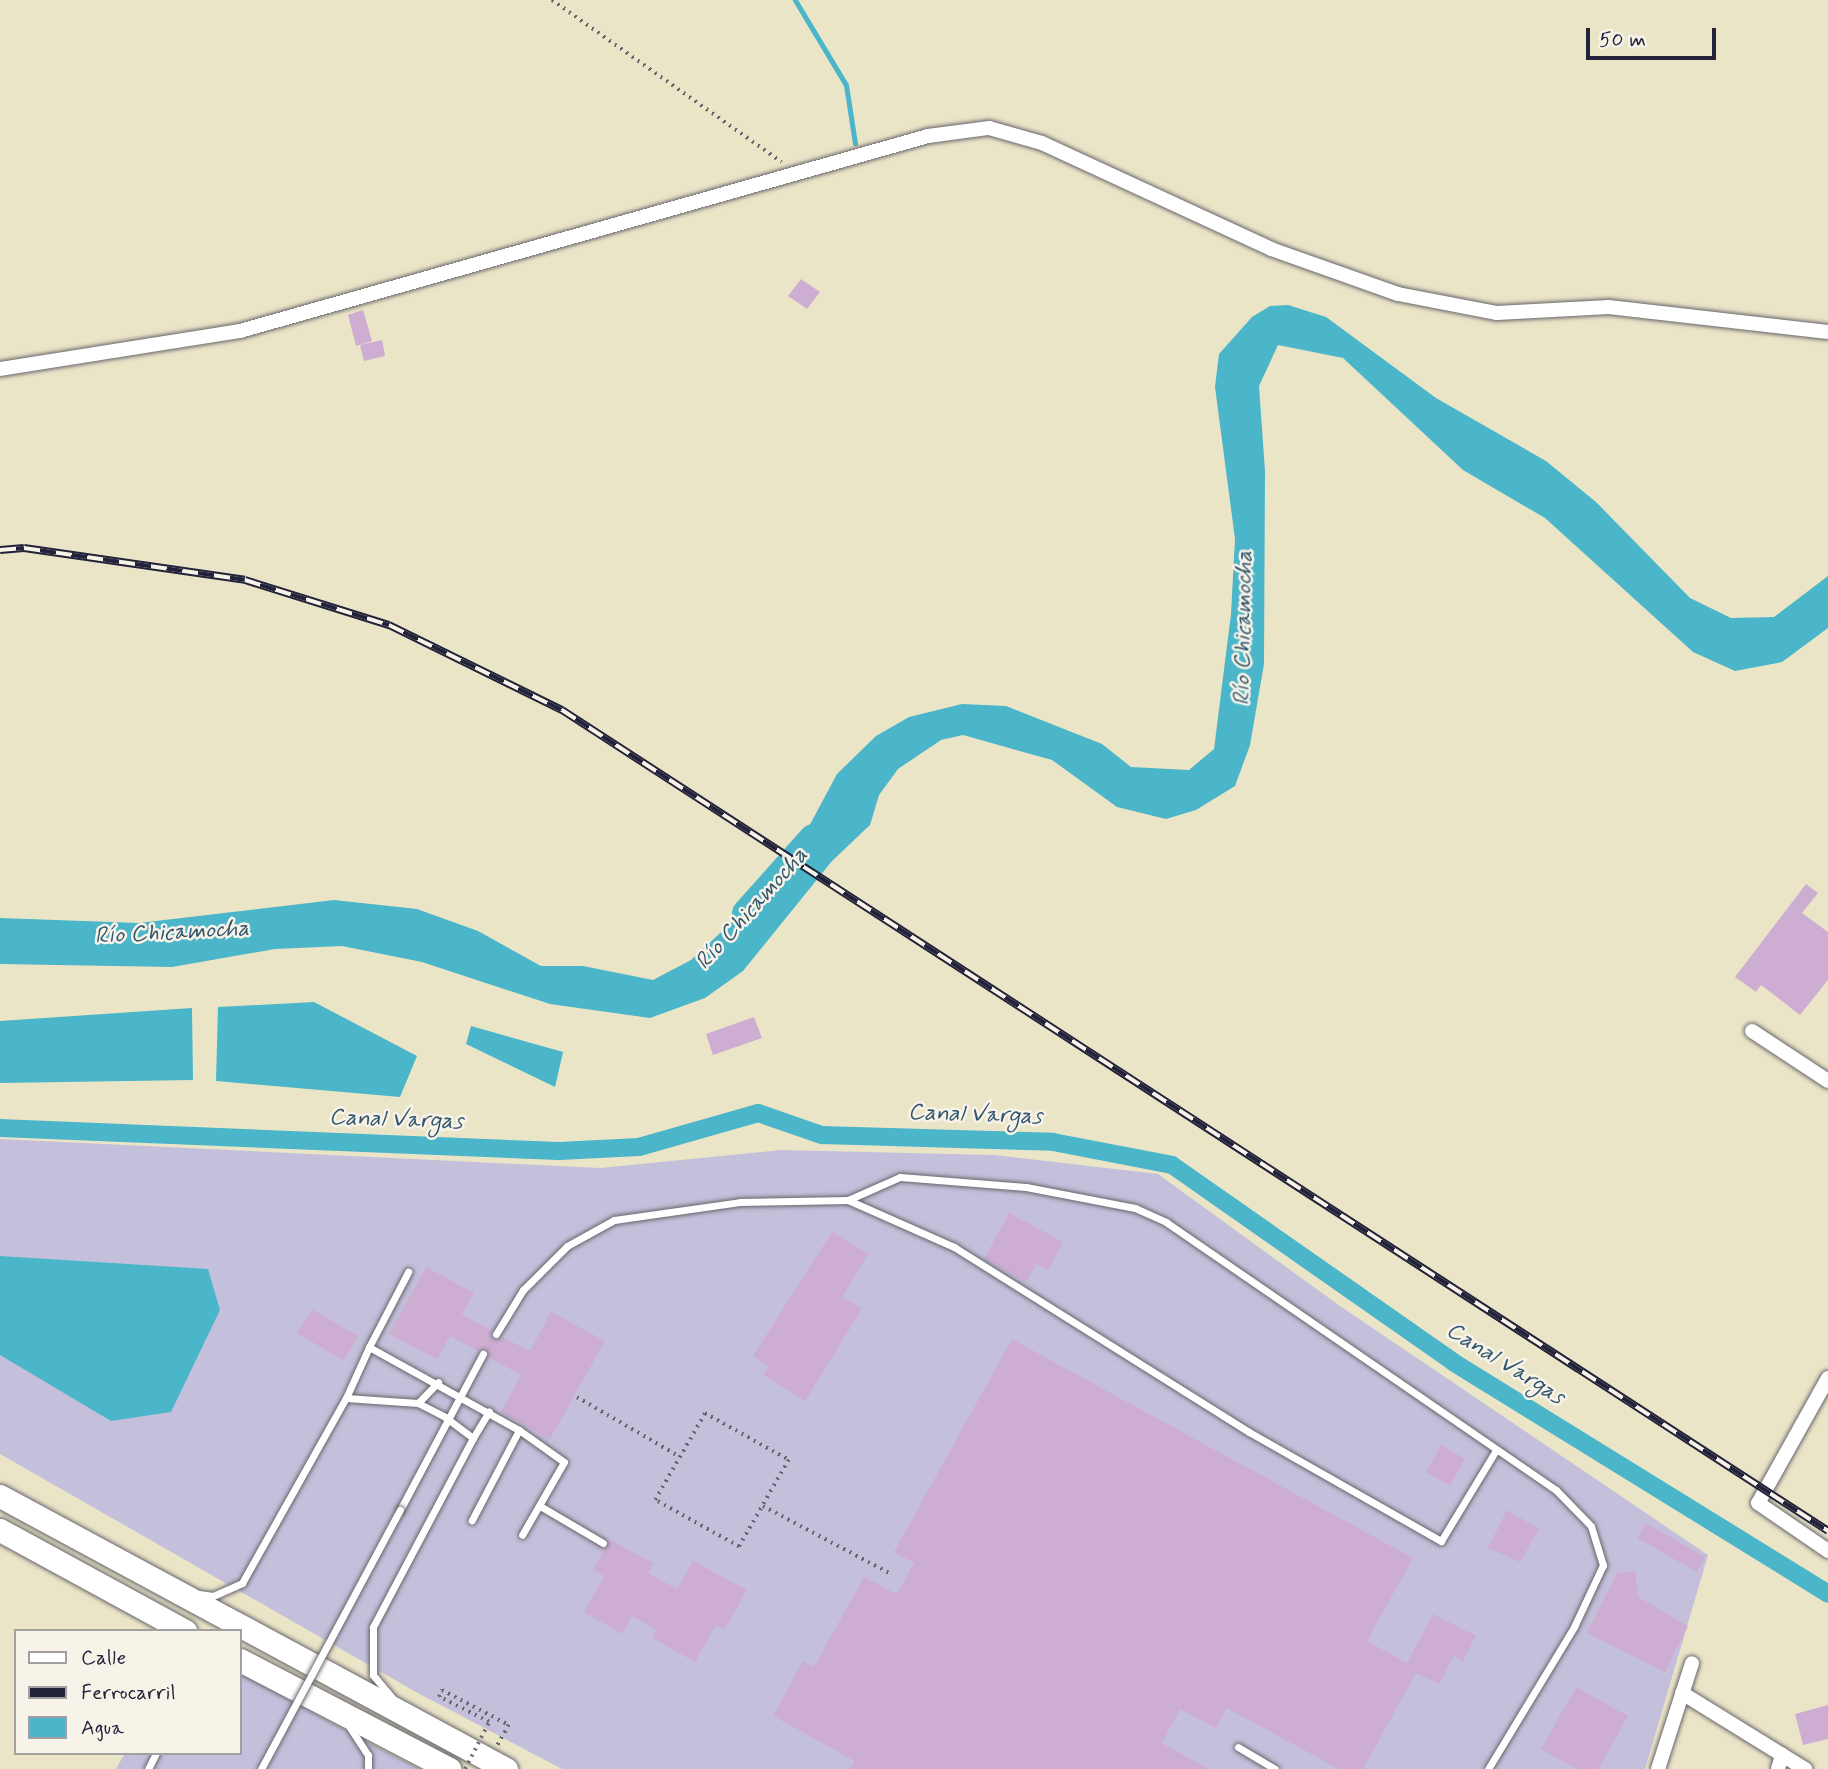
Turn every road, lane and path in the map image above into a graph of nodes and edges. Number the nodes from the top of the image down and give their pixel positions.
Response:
1 (552, 0) edge
2 (799, 173) junction
3 (1828, 332) edge
4 (0, 369) edge
5 (1752, 1031) dead end
6 (1828, 1081) edge
7 (848, 1200) junction
8 (408, 1272) dead end
9 (496, 1334) dead end
10 (369, 1347) junction
11 (483, 1354) dead end
12 (1828, 1378) edge
13 (438, 1382) junction
14 (460, 1392) junction
15 (346, 1398) junction
16 (576, 1398) dead end
17 (418, 1403) junction
18 (489, 1411) junction
19 (445, 1417) junction
20 (519, 1430) junction
21 (473, 1438) junction
22 (1495, 1452) junction
23 (680, 1457) junction
24 (0, 1496) edge
25 (540, 1506) junction
26 (763, 1506) junction
27 (472, 1520) dead end
28 (0, 1530) edge
29 (522, 1535) dead end
30 (603, 1543) dead end
31 (1828, 1551) edge
32 (889, 1573) dead end
33 (168, 1589) junction
34 (181, 1629) edge
35 (242, 1662) edge
36 (1692, 1662) dead end
37 (1682, 1693) junction
38 (339, 1711) junction
39 (408, 1717) junction
40 (1238, 1748) dead end
41 (1780, 1762) edge
42 (498, 1765) edge
43 (261, 1769) edge
44 (368, 1769) edge
45 (449, 1769) edge
46 (465, 1769) edge
47 (1275, 1769) edge
48 (1488, 1769) edge
49 (1658, 1769) edge
50 (1805, 1769) edge

1 - 2 path
2 - 3 street
2 - 4 street
5 - 6 street
7 - 9 lane
7 - 22 lane
7 - 22 lane
8 - 10 lane
10 - 13 lane
10 - 15 lane
11 - 14 lane
12 - 31 street
13 - 14 lane
13 - 17 lane
14 - 18 lane
14 - 19 lane
15 - 17 lane
15 - 33 lane
16 - 23 path
17 - 19 lane
18 - 20 lane
18 - 21 lane
19 - 21 lane
19 - 43 lane, bridge
20 - 25 lane
20 - 27 lane
21 - 39 lane
22 - 48 lane
23 - 26 path
23 - 26 path
24 - 33 highway
25 - 29 lane
25 - 30 lane
26 - 32 path
28 - 34 highway
33 - 39 highway
35 - 38 highway
36 - 37 street
37 - 41 street
37 - 49 street
38 - 44 lane
38 - 45 highway
39 - 42 highway
40 - 47 lane
41 - 50 street
42 - 46 path, bridge

